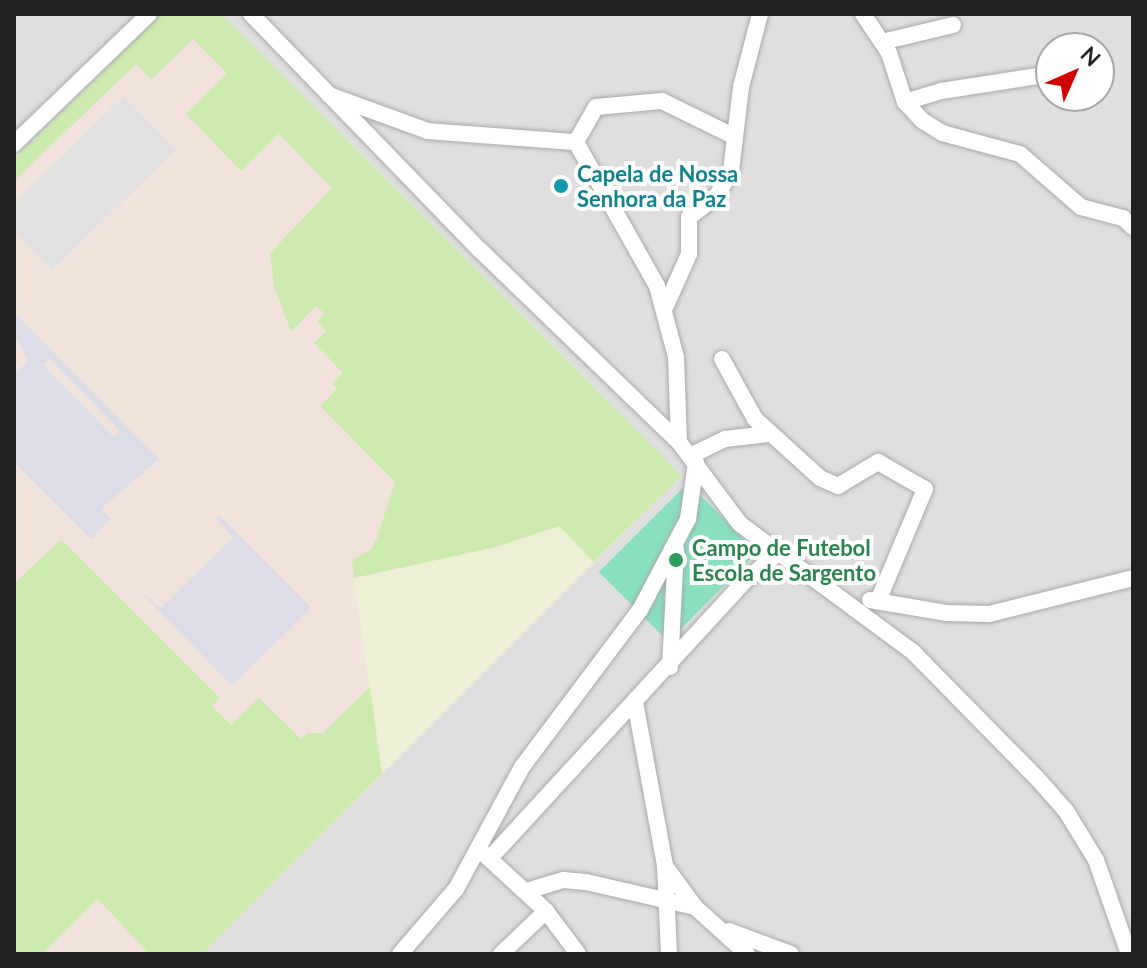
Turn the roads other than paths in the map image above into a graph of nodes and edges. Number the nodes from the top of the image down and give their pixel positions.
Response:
1 (149, 14) edge
2 (251, 14) edge
3 (760, 14) edge
4 (863, 14) edge
5 (953, 25) dead end
6 (882, 42) junction
7 (1035, 76) edge
8 (326, 94) junction
9 (905, 102) junction
10 (733, 136) junction
11 (576, 142) junction
12 (14, 144) edge
13 (1133, 227) edge
14 (664, 310) junction
15 (722, 359) dead end
16 (768, 434) junction
17 (679, 442) junction
18 (693, 459) junction
19 (676, 546) junction
20 (778, 553) junction
21 (1133, 578) edge
22 (838, 592) junction
23 (878, 601) junction
24 (670, 667) junction
25 (635, 702) junction
26 (486, 854) junction
27 (665, 866) junction
28 (527, 891) junction
29 (664, 899) junction
30 (695, 907) junction
31 (546, 911) junction
32 (713, 925) junction
33 (576, 953) edge
34 (400, 954) edge
35 (501, 954) edge
36 (669, 954) edge
37 (747, 954) edge
38 (791, 954) edge
39 (1129, 954) edge

1 - 12 street
2 - 8 street
3 - 10 street
4 - 6 street
5 - 6 street
6 - 9 street
7 - 9 street
8 - 11 street
8 - 17 street
9 - 13 street
10 - 11 street
10 - 14 street
11 - 14 street
14 - 17 street
15 - 16 street
16 - 18 street
16 - 23 street
17 - 18 street
18 - 19 street
18 - 20 street
19 - 24 street
19 - 26 street
20 - 22 street
20 - 24 street
21 - 23 street
22 - 23 street
22 - 39 street
24 - 25 street
25 - 26 street
25 - 27 street
26 - 28 street
26 - 34 street
27 - 29 street
27 - 30 street
28 - 29 street
28 - 31 street
29 - 30 street
29 - 36 street
30 - 32 street
31 - 33 street
31 - 35 street
32 - 37 street
32 - 38 street

